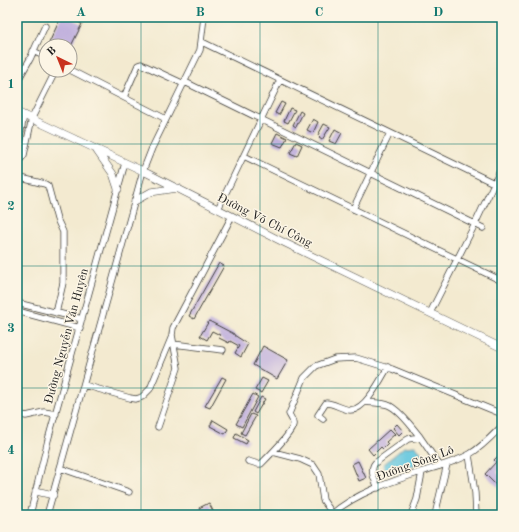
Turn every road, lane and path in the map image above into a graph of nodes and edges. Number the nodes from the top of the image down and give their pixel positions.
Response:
1 (204, 17) edge
2 (45, 26) dead end
3 (202, 42) junction
4 (33, 51) junction
5 (38, 53) edge
6 (78, 74) edge
7 (52, 78) edge
8 (280, 80) junction
9 (17, 82) edge
10 (184, 83) junction
11 (124, 97) junction
12 (20, 114) edge
13 (32, 118) junction
14 (166, 119) junction
15 (262, 120) junction
16 (390, 133) junction
17 (94, 148) junction
18 (17, 150) edge
19 (244, 156) junction
20 (18, 158) edge
21 (125, 163) junction
22 (17, 171) edge
23 (143, 171) junction
24 (371, 173) junction
25 (499, 173) dead end
26 (17, 177) edge
27 (494, 183) junction
28 (502, 187) edge
29 (178, 188) junction
30 (118, 189) junction
31 (135, 201) junction
32 (218, 209) junction
33 (353, 209) junction
34 (232, 216) junction
35 (475, 224) junction
36 (483, 228) dead end
37 (456, 260) junction
38 (502, 282) edge
39 (17, 303) edge
40 (17, 311) edge
41 (430, 312) junction
42 (56, 313) junction
43 (82, 319) junction
44 (80, 328) junction
45 (172, 336) junction
46 (173, 344) junction
47 (502, 348) edge
48 (223, 350) dead end
49 (388, 368) junction
50 (84, 385) junction
51 (366, 402) junction
52 (17, 414) edge
53 (56, 414) junction
54 (502, 414) edge
55 (323, 419) dead end
56 (502, 426) edge
57 (158, 427) dead end
58 (420, 437) junction
59 (273, 452) junction
60 (469, 454) junction
61 (248, 461) dead end
62 (447, 464) junction
63 (440, 466) junction
64 (60, 468) junction
65 (422, 472) junction
66 (378, 488) junction
67 (36, 491) junction
68 (129, 492) dead end
69 (52, 495) junction
70 (332, 514) edge
71 (30, 515) edge
72 (47, 515) edge
73 (411, 515) edge
74 (434, 515) edge
75 (476, 515) edge

1 - 3 street
2 - 4 street
3 - 8 street
3 - 10 street
4 - 5 street
4 - 9 street
6 - 11 street
7 - 13 street
8 - 15 street
8 - 16 street
10 - 11 street
10 - 14 street
10 - 15 street
11 - 14 street
12 - 13 main road, Đường Võ Chí Công
12 - 18 street
13 - 17 main road, Đường Võ Chí Công
13 - 20 street
14 - 23 street
15 - 19 street
15 - 24 street
16 - 24 street
16 - 27 street
17 - 21 main road, Đường Võ Chí Công
17 - 30 main road
19 - 32 street
19 - 33 street
20 - 22 street
21 - 23 main road, Đường Võ Chí Công
21 - 30 street, Đường Nguyễn Văn Huyên
23 - 29 main road, Đường Võ Chí Công
23 - 31 street
24 - 33 street
24 - 35 street
25 - 27 street
26 - 42 street
27 - 28 street
27 - 35 street
29 - 31 main road
29 - 32 main road, Đường Võ Chí Công
30 - 43 street, Đường Nguyễn Văn Huyên
31 - 50 street
32 - 34 main road, Đường Võ Chí Công
33 - 37 street
34 - 41 main road, Đường Võ Chí Công
34 - 45 street
35 - 36 street
35 - 37 street
37 - 38 street
37 - 41 street
39 - 42 street
40 - 44 street
41 - 47 main road, Đường Võ Chí Công
42 - 43 street
43 - 44 street, Đường Nguyễn Văn Huyên
44 - 53 street, Đường Nguyễn Văn Huyên
45 - 46 street
45 - 50 street
46 - 48 street
46 - 57 street
49 - 51 street
49 - 54 street
49 - 59 street
50 - 64 street
51 - 55 street
51 - 58 street
52 - 53 street
53 - 67 street, Đường Nguyễn Văn Huyên
56 - 60 street, Đường Sông Lô
58 - 63 street
58 - 66 street
59 - 61 street
59 - 70 street
60 - 62 street, Đường Sông Lô
60 - 75 street
62 - 63 street, Đường Sông Lô
62 - 74 street
63 - 65 street, Đường Sông Lô
64 - 68 street
64 - 69 street
65 - 66 street, Đường Sông Lô
65 - 73 street
66 - 70 street, Đường Sông Lô
67 - 69 main road
67 - 71 street, Đường Nguyễn Văn Huyên
69 - 72 street

